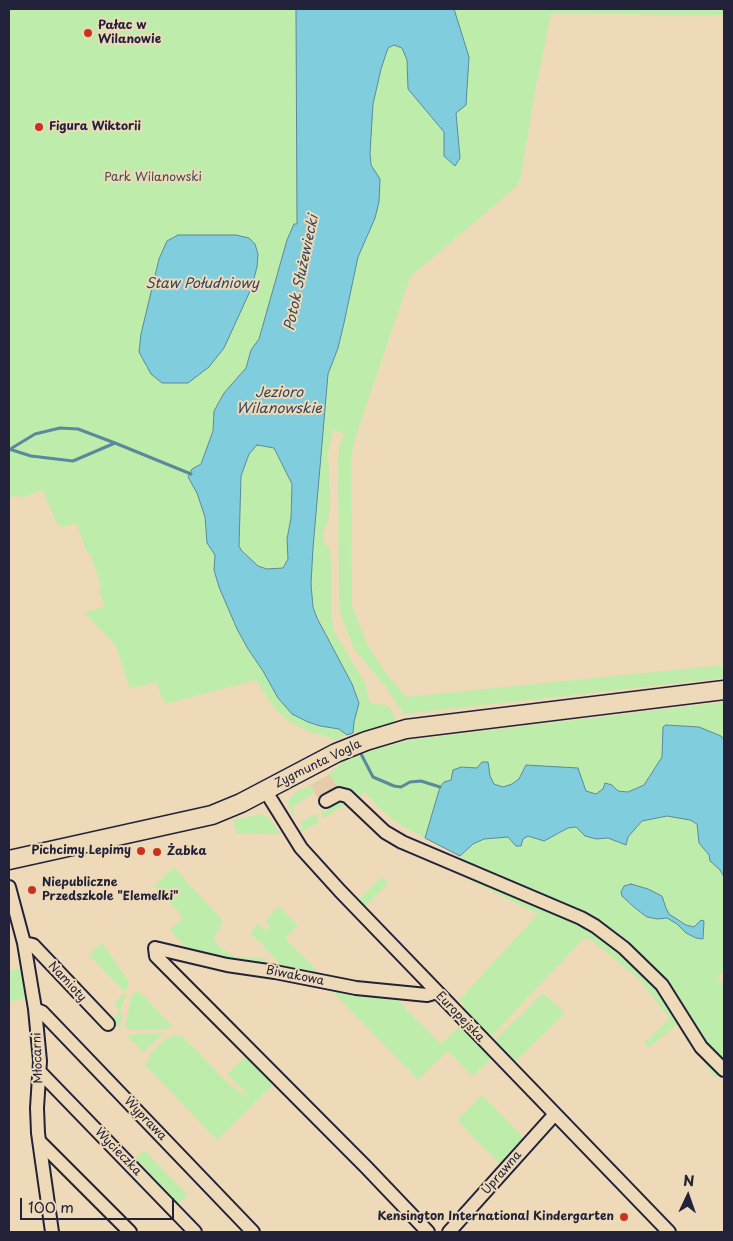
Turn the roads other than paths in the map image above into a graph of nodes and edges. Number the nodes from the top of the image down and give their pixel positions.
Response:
1 (724, 690) edge
2 (265, 790) junction
3 (326, 801) dead end
4 (9, 860) edge
5 (9, 887) edge
6 (24, 943) junction
7 (437, 992) junction
8 (34, 1009) junction
9 (108, 1024) dead end
10 (724, 1070) edge
11 (40, 1072) junction
12 (555, 1114) junction
13 (40, 1142) junction
14 (52, 1232) edge
15 (130, 1232) edge
16 (195, 1232) edge
17 (253, 1232) edge
18 (428, 1232) edge
19 (449, 1232) edge
20 (669, 1232) edge

1 - 2 street, Zygmunta Vogla
2 - 4 street, Zygmunta Vogla
2 - 7 street, Europejska
3 - 10 street
5 - 6 street, Młocarni
6 - 8 street, Młocarni
6 - 9 street, Namioty
7 - 12 street, Europejska
7 - 18 street, Biwakowa
8 - 11 street, Młocarni
8 - 17 street, Wyprawa
11 - 13 street, Młocarni
11 - 16 street, Wycieczka
12 - 19 street, Uprawna
12 - 20 street, Europejska
13 - 14 street, Młocarni
13 - 15 street

